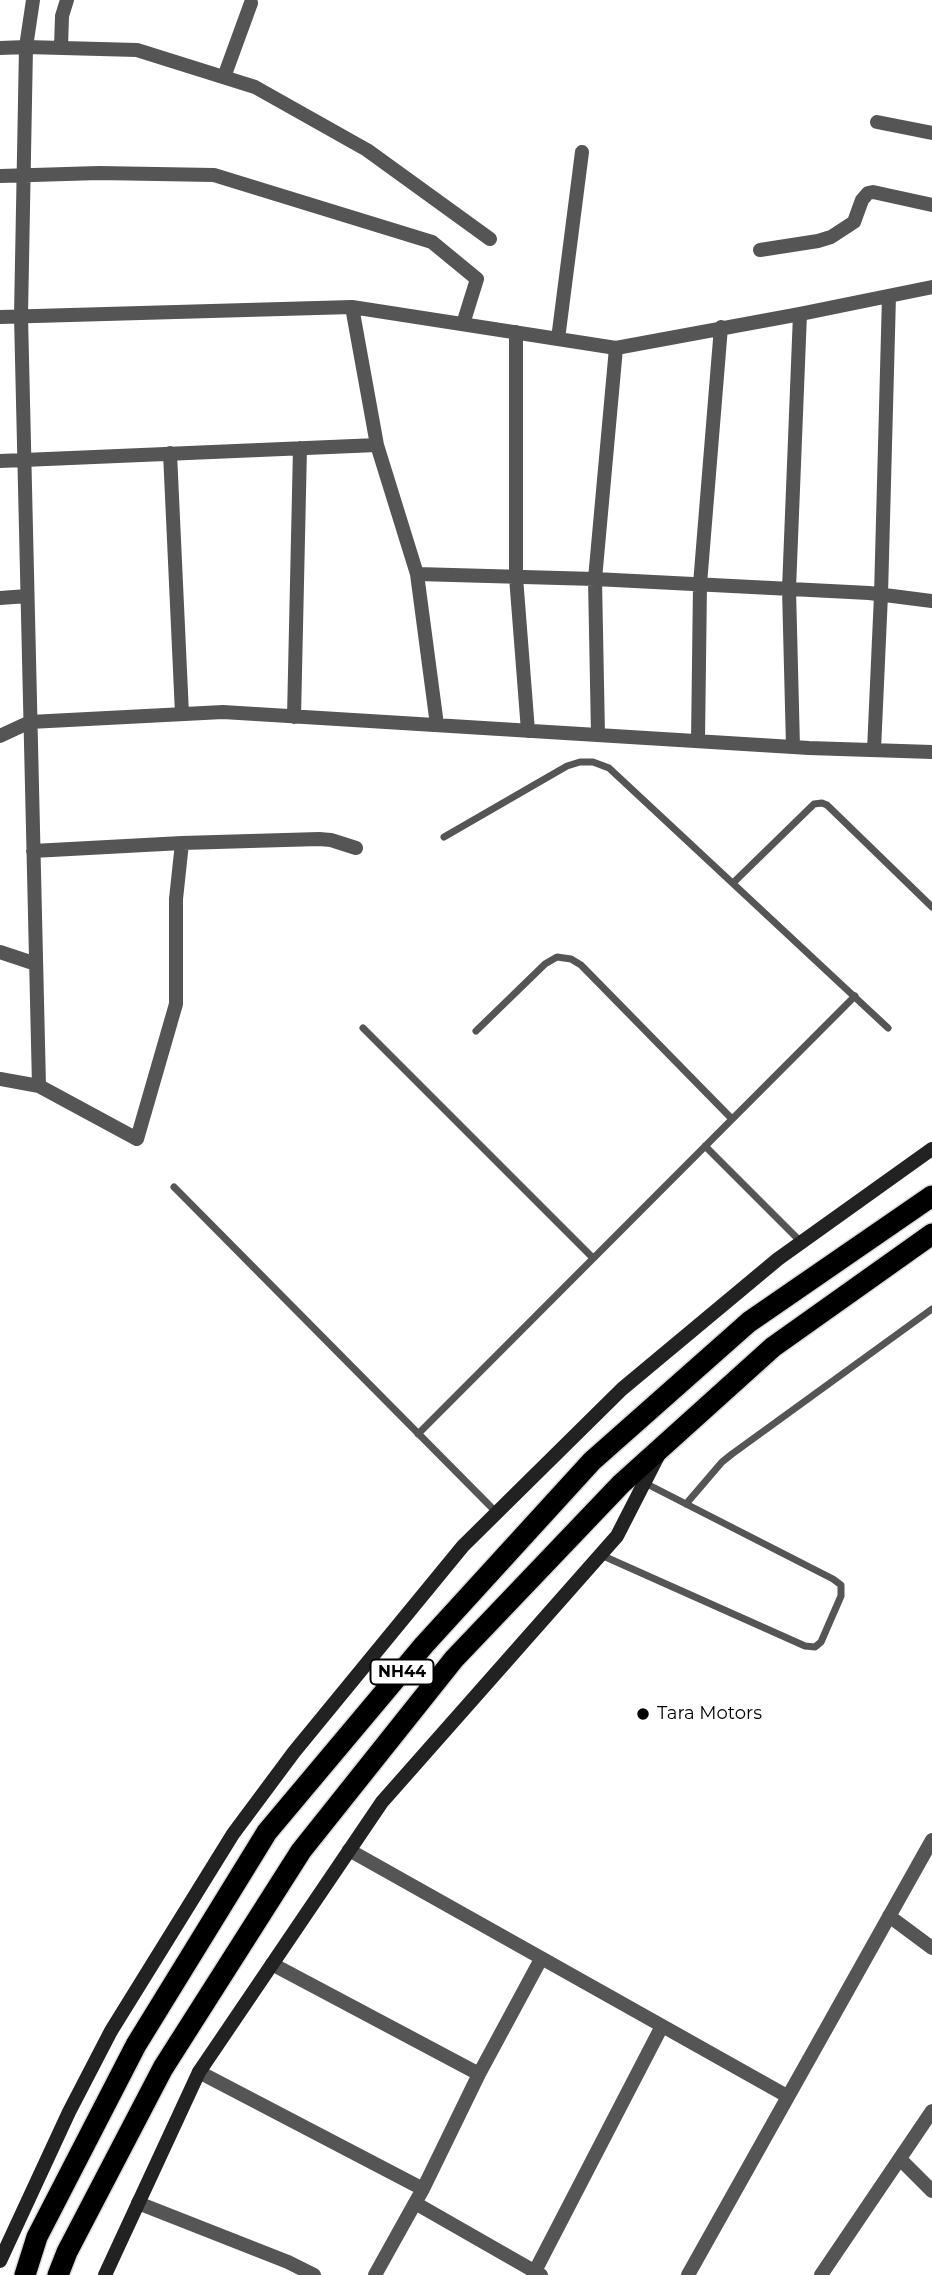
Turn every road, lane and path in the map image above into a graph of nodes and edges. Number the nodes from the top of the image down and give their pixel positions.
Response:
1 (33, 0) edge
2 (67, 0) edge
3 (251, 3) dead end
4 (26, 47) junction
5 (0, 48) edge
6 (61, 48) junction
7 (223, 77) junction
8 (877, 122) dead end
9 (932, 133) edge
10 (582, 152) dead end
11 (24, 175) junction
12 (0, 176) edge
13 (932, 205) edge
14 (490, 239) dead end
15 (760, 250) dead end
16 (932, 287) edge
17 (889, 296) junction
18 (352, 307) junction
19 (800, 314) junction
20 (21, 316) junction
21 (0, 317) edge
22 (463, 324) junction
23 (721, 327) junction
24 (516, 332) junction
25 (558, 339) junction
26 (616, 348) junction
27 (377, 444) junction
28 (300, 448) junction
29 (170, 453) junction
30 (23, 459) junction
31 (0, 461) edge
32 (418, 574) junction
33 (516, 577) junction
34 (595, 579) junction
35 (700, 584) junction
36 (789, 589) junction
37 (881, 594) junction
38 (27, 596) junction
39 (0, 598) edge
40 (932, 601) edge
41 (182, 714) junction
42 (294, 716) junction
43 (30, 722) junction
44 (437, 725) junction
45 (527, 731) junction
46 (598, 735) junction
47 (0, 736) edge
48 (698, 741) junction
49 (793, 747) junction
50 (874, 750) junction
51 (932, 752) edge
52 (444, 837) dead end
53 (182, 843) junction
54 (356, 848) dead end
55 (33, 851) junction
56 (733, 883) junction
57 (932, 907) edge
58 (0, 952) edge
59 (36, 964) junction
60 (855, 996) junction
61 (363, 1028) dead end
62 (888, 1028) dead end
63 (476, 1031) dead end
64 (0, 1079) edge
65 (38, 1086) junction
66 (732, 1119) junction
67 (705, 1146) junction
68 (932, 1149) edge
69 (174, 1186) dead end
70 (932, 1196) edge
71 (932, 1234) edge
72 (802, 1243) junction
73 (593, 1258) junction
74 (932, 1308) edge
75 (418, 1434) junction
76 (664, 1445) junction
77 (645, 1483) junction
78 (686, 1504) junction
79 (497, 1513) junction
80 (600, 1555) junction
81 (932, 1840) edge
82 (349, 1850) junction
83 (889, 1916) junction
84 (932, 1948) edge
85 (541, 1959) junction
86 (272, 1964) junction
87 (662, 2026) junction
88 (199, 2072) junction
89 (479, 2074) junction
90 (787, 2096) junction
91 (932, 2111) edge
92 (900, 2159) junction
93 (424, 2189) junction
94 (932, 2191) edge
95 (138, 2203) junction
96 (415, 2203) junction
97 (0, 2261) edge
98 (536, 2274) edge
99 (25, 2275) edge
100 (58, 2275) edge
101 (105, 2275) edge
102 (314, 2275) edge
103 (376, 2275) edge
104 (688, 2275) edge
105 (821, 2275) edge

1 - 4 street
2 - 6 street
3 - 7 street
4 - 5 street
4 - 6 street
4 - 11 street
6 - 7 street
7 - 14 street
8 - 9 street
10 - 25 street
11 - 12 street
11 - 20 street
11 - 22 street
13 - 15 street
16 - 17 street
17 - 19 street
17 - 37 street
18 - 20 street
18 - 22 street
18 - 27 street
19 - 23 street
19 - 36 street
20 - 21 street
20 - 30 street
22 - 24 street
23 - 26 street
23 - 35 street
24 - 25 street
24 - 33 street
25 - 26 street
26 - 34 street
27 - 28 street
27 - 32 street
28 - 29 street
28 - 42 street
29 - 30 street
29 - 41 street
30 - 31 street
30 - 38 street
32 - 33 street
32 - 44 street
33 - 34 street
33 - 45 street
34 - 35 street
34 - 46 street
35 - 36 street
35 - 48 street
36 - 37 street
36 - 49 street
37 - 40 street
37 - 50 street
38 - 39 street
38 - 43 street
41 - 42 street
41 - 43 street
42 - 44 street
43 - 47 street
43 - 55 street
44 - 45 street
45 - 46 street
46 - 48 street
48 - 49 street
49 - 50 street
50 - 51 street
52 - 56 lane
53 - 54 street
53 - 55 street
53 - 65 street
55 - 59 street
56 - 57 lane
56 - 60 lane
58 - 59 street
59 - 65 street
60 - 62 lane
60 - 66 lane
61 - 73 lane
63 - 66 lane
64 - 65 street
66 - 67 lane
67 - 72 lane
67 - 73 lane
68 - 72 street
69 - 75 lane
70 - 99 highway, NH44
71 - 76 highway, NH44
72 - 79 street
73 - 75 lane
74 - 78 lane
75 - 79 lane
76 - 77 street
76 - 100 highway, NH44
77 - 78 lane
77 - 80 street
78 - 80 lane
79 - 97 street
80 - 82 street
81 - 83 street
82 - 85 street
82 - 86 street
83 - 84 street
83 - 90 street
85 - 87 street
85 - 89 street
86 - 88 street
86 - 89 street
87 - 90 street
87 - 98 street
88 - 93 street
88 - 95 street
89 - 93 street
90 - 104 street
91 - 92 street
92 - 94 street
92 - 105 street
93 - 96 street
95 - 101 street
95 - 102 street
96 - 98 street
96 - 103 street

